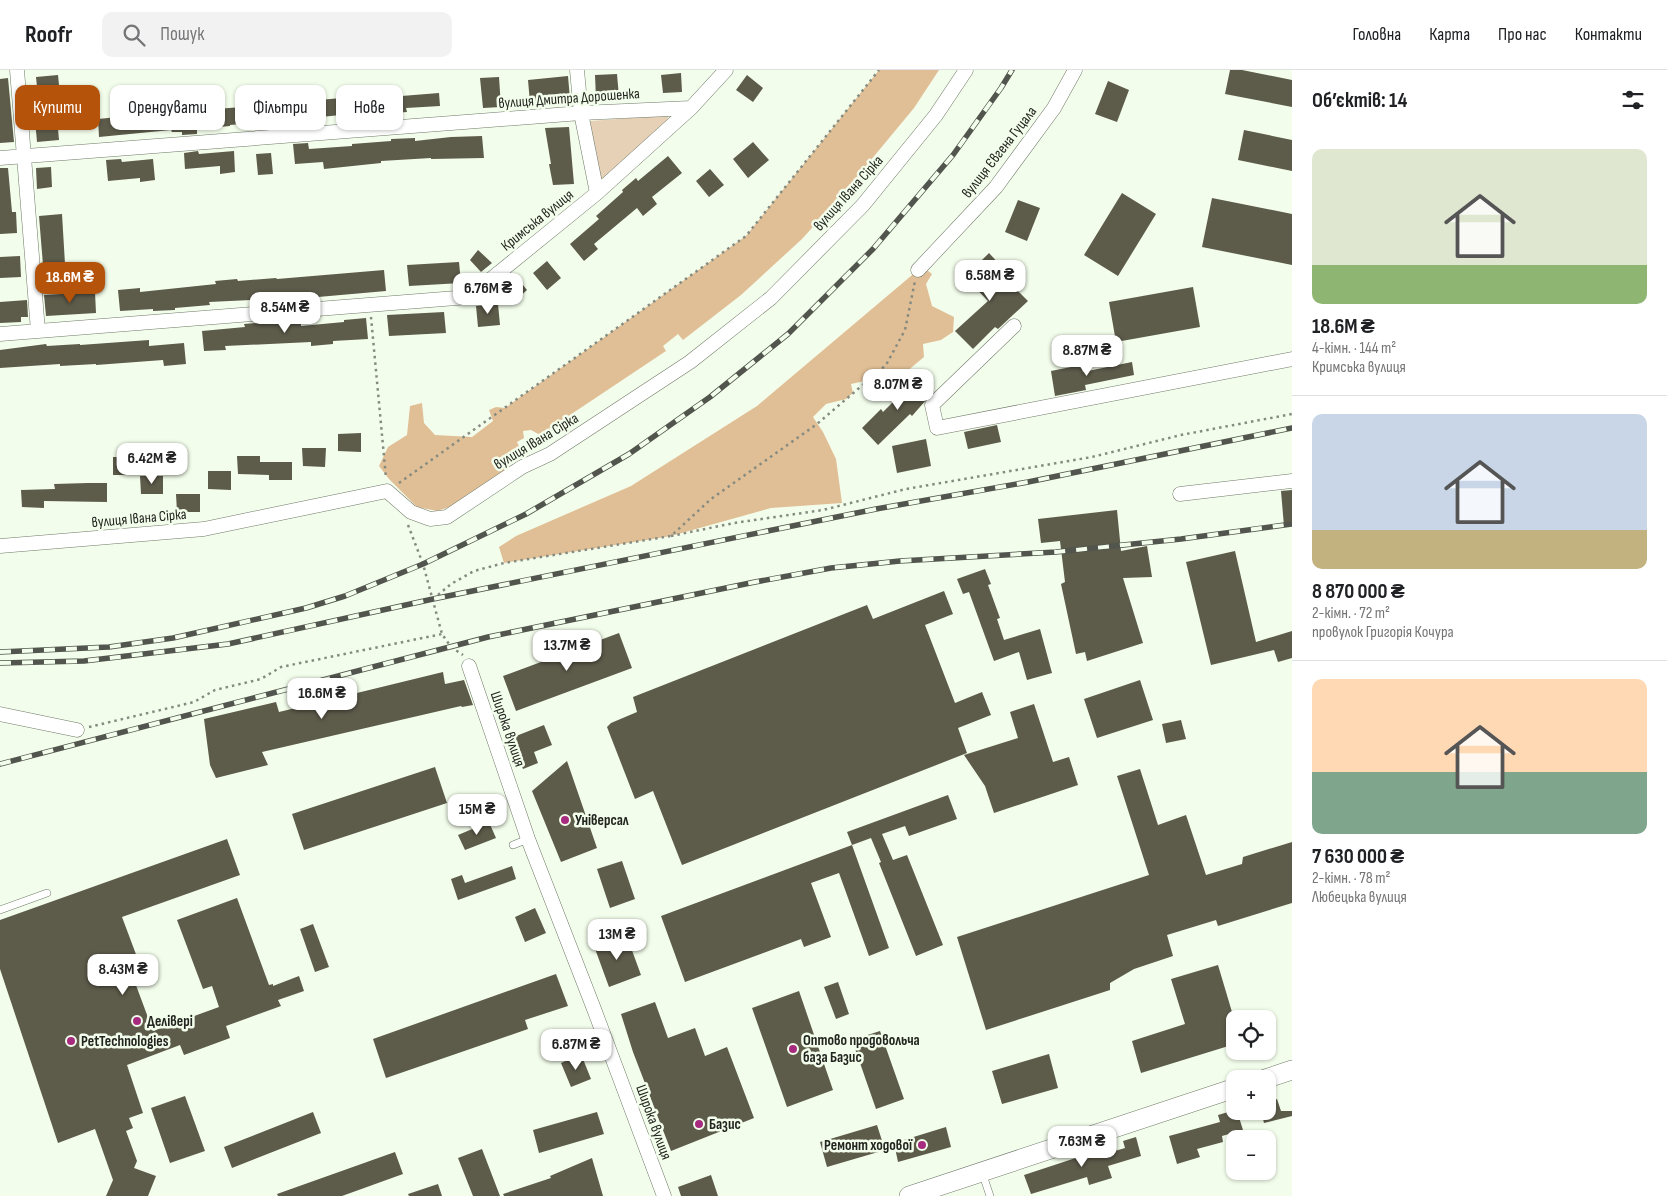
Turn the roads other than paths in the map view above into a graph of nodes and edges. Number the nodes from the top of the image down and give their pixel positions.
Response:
1 (17, 70) edge
2 (577, 70) edge
3 (726, 70) edge
4 (966, 70) edge
5 (1075, 70) edge
6 (692, 108) junction
7 (581, 113) junction
8 (24, 155) junction
9 (0, 158) edge
10 (596, 193) junction
11 (918, 270) road end
12 (1014, 326) dead end
13 (38, 331) junction
14 (0, 334) edge
15 (1292, 360) edge
16 (1292, 480) edge
17 (1180, 494) dead end
18 (0, 546) edge
19 (469, 666) dead end
20 (0, 714) edge
21 (76, 730) road end
22 (528, 839) junction
23 (513, 845) dead end
24 (47, 893) dead end
25 (0, 910) edge
26 (1292, 1070) edge
27 (1276, 1075) edge
28 (1226, 1091) edge
29 (982, 1172) junction
30 (664, 1196) edge
31 (909, 1196) edge
32 (990, 1196) edge

1 - 8 street
2 - 7 street
3 - 6 street, Кримська вулиця
4 - 18 street, вулиця Івана Сірка
5 - 11 street, вулиця Євгена Гуцала
6 - 7 street, вулиця Дмитра Дорошенка
6 - 10 street, Кримська вулиця
7 - 8 street, вулиця Дмитра Дорошенка
7 - 10 street
8 - 9 street, вулиця Дмитра Дорошенка
8 - 13 street
10 - 13 street, Кримська вулиця
12 - 15 street
13 - 14 street, Кримська вулиця
16 - 17 street
19 - 22 street, Широка вулиця
20 - 21 street
22 - 23 lane
22 - 30 street, Широка вулиця
24 - 25 lane
26 - 27 main road
28 - 29 main road
29 - 31 main road
29 - 32 lane

